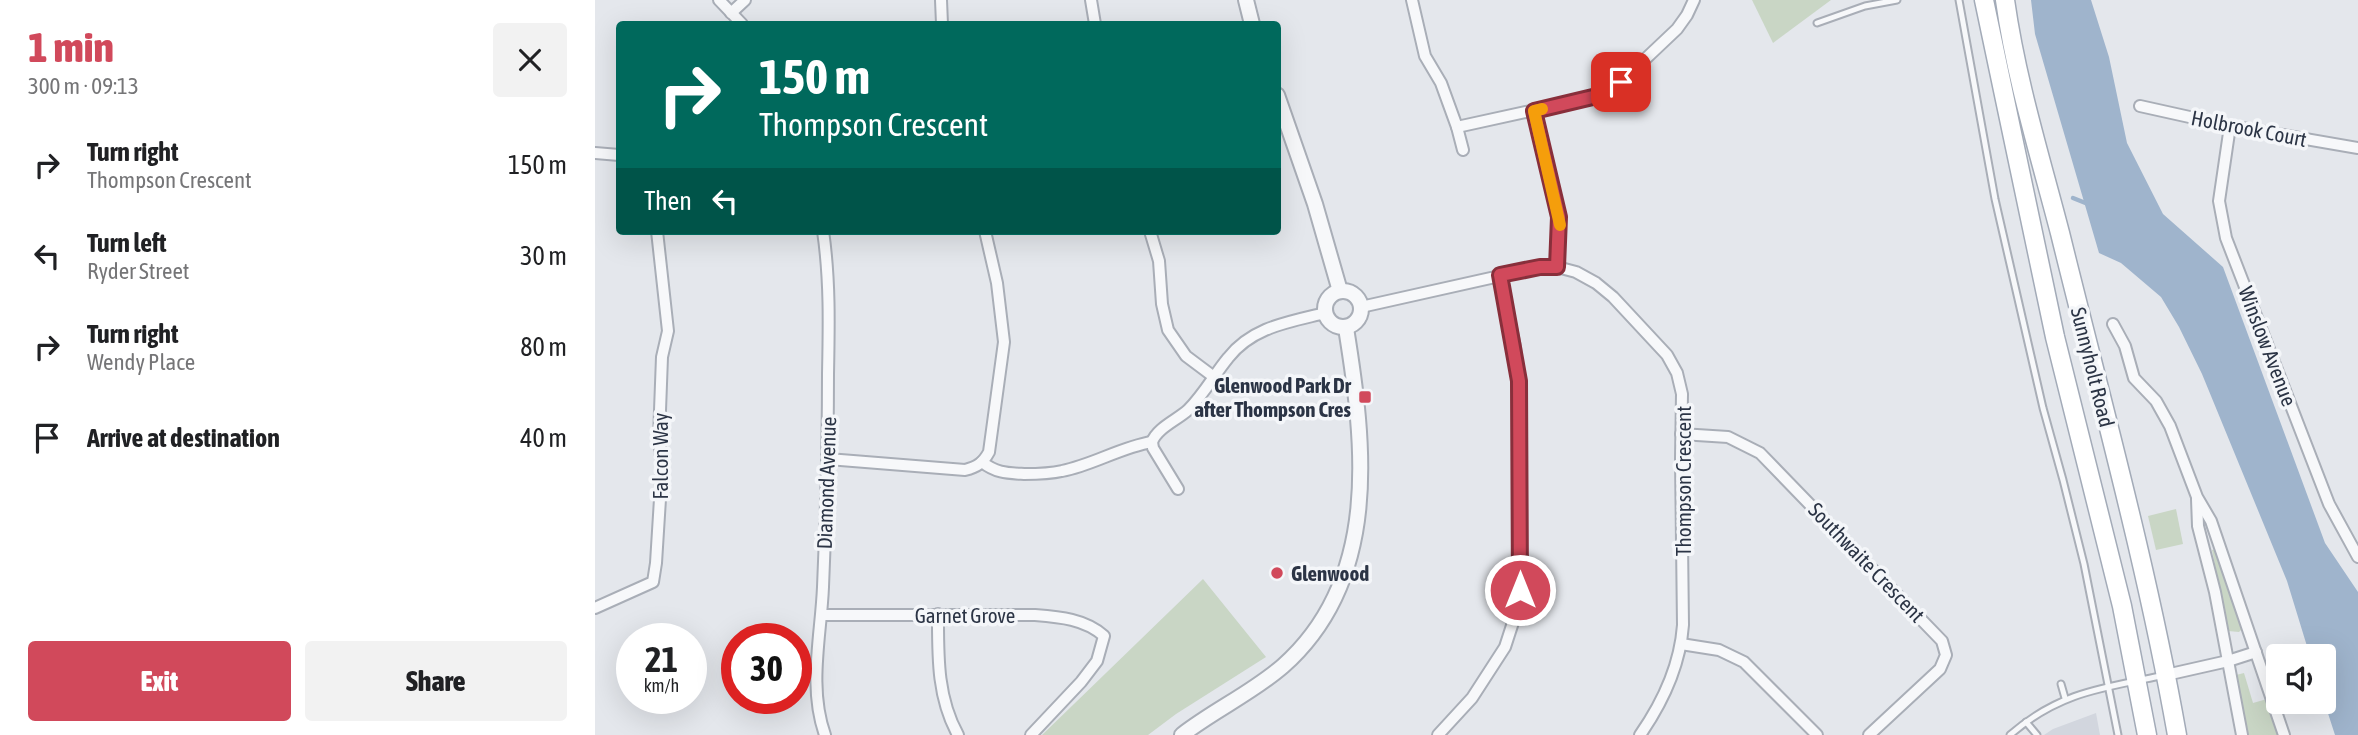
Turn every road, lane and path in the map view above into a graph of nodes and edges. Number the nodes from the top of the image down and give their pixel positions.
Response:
1 (719, 0) edge
2 (745, 0) edge
3 (941, 0) edge
4 (1091, 0) edge
5 (1246, 0) edge
6 (1412, 0) edge
7 (1694, 0) edge
8 (1897, 0) edge
9 (1959, 0) edge
10 (1984, 0) edge
11 (2005, 0) edge
12 (731, 13) junction
13 (738, 21) edge
14 (943, 21) edge
15 (1094, 21) edge
16 (1251, 21) edge
17 (1817, 23) dead end
18 (1281, 106) edge
19 (2140, 106) dead end
20 (1534, 111) junction
21 (2229, 126) junction
22 (1457, 127) junction
23 (2358, 148) edge
24 (1463, 150) dead end
25 (595, 153) edge
26 (616, 155) edge
27 (657, 235) edge
28 (824, 235) edge
29 (986, 235) edge
30 (1152, 235) edge
31 (1557, 267) junction
32 (1500, 275) junction
33 (1340, 291) junction
34 (1361, 307) junction
35 (1325, 313) junction
36 (2113, 324) dead end
37 (1346, 328) junction
38 (1213, 377) junction
39 (1681, 434) junction
40 (1152, 442) junction
41 (828, 459) junction
42 (982, 462) junction
43 (1178, 489) dead end
44 (2197, 497) junction
45 (2358, 557) edge
46 (595, 608) edge
47 (938, 614) junction
48 (822, 615) junction
49 (1681, 644) junction
50 (2256, 652) junction
51 (2228, 661) junction
52 (2166, 675) junction
53 (2136, 681) junction
54 (2061, 684) dead end
55 (2108, 686) junction
56 (2065, 698) junction
57 (2026, 722) junction
58 (825, 735) edge
59 (958, 735) edge
60 (1031, 735) edge
61 (1182, 735) edge
62 (1438, 735) edge
63 (1640, 735) edge
64 (1817, 735) edge
65 (1869, 735) edge
66 (2010, 735) edge
67 (2037, 735) edge
68 (2118, 735) edge
69 (2147, 735) edge
70 (2177, 735) edge
71 (2242, 735) edge
72 (2284, 735) edge

1 - 12 street
2 - 12 street
3 - 14 street
4 - 15 street
5 - 16 street
6 - 22 street
7 - 20 street
8 - 17 lane
9 - 55 lane
10 - 53 main road, Sunnyholt Road
11 - 52 main road, Sunnyholt Road
12 - 13 street
18 - 33 street
19 - 21 street, Holbrook Court
20 - 22 street
20 - 31 street
21 - 23 street, Holbrook Court
21 - 45 street, Winslow Avenue
22 - 24 street
25 - 26 street
27 - 46 street, Falcon Way
28 - 41 street, Diamond Avenue
29 - 42 street
30 - 38 street
31 - 32 street, Thompson Crescent
31 - 39 street, Thompson Crescent
32 - 34 street, Thompson Crescent
32 - 62 street
33 - 34 street
33 - 35 street
34 - 37 street
35 - 37 street
35 - 38 street
36 - 44 street
37 - 61 street
38 - 40 street
39 - 49 street, Thompson Crescent
39 - 65 street, Southwaite Crescent
40 - 42 street
40 - 43 street
41 - 42 street
41 - 48 street, Diamond Avenue
44 - 50 street
44 - 51 street
47 - 48 street, Garnet Grove
47 - 59 street
47 - 60 street, Garnet Grove
48 - 58 street, Diamond Avenue
49 - 63 street, Thompson Crescent
49 - 64 street
50 - 51 street
50 - 72 street
51 - 52 street
51 - 71 street
52 - 53 lane
52 - 70 main road, Sunnyholt Road
53 - 55 lane
53 - 69 main road, Sunnyholt Road
54 - 56 lane
55 - 56 lane
55 - 68 lane
56 - 57 lane
57 - 66 lane
57 - 67 lane

